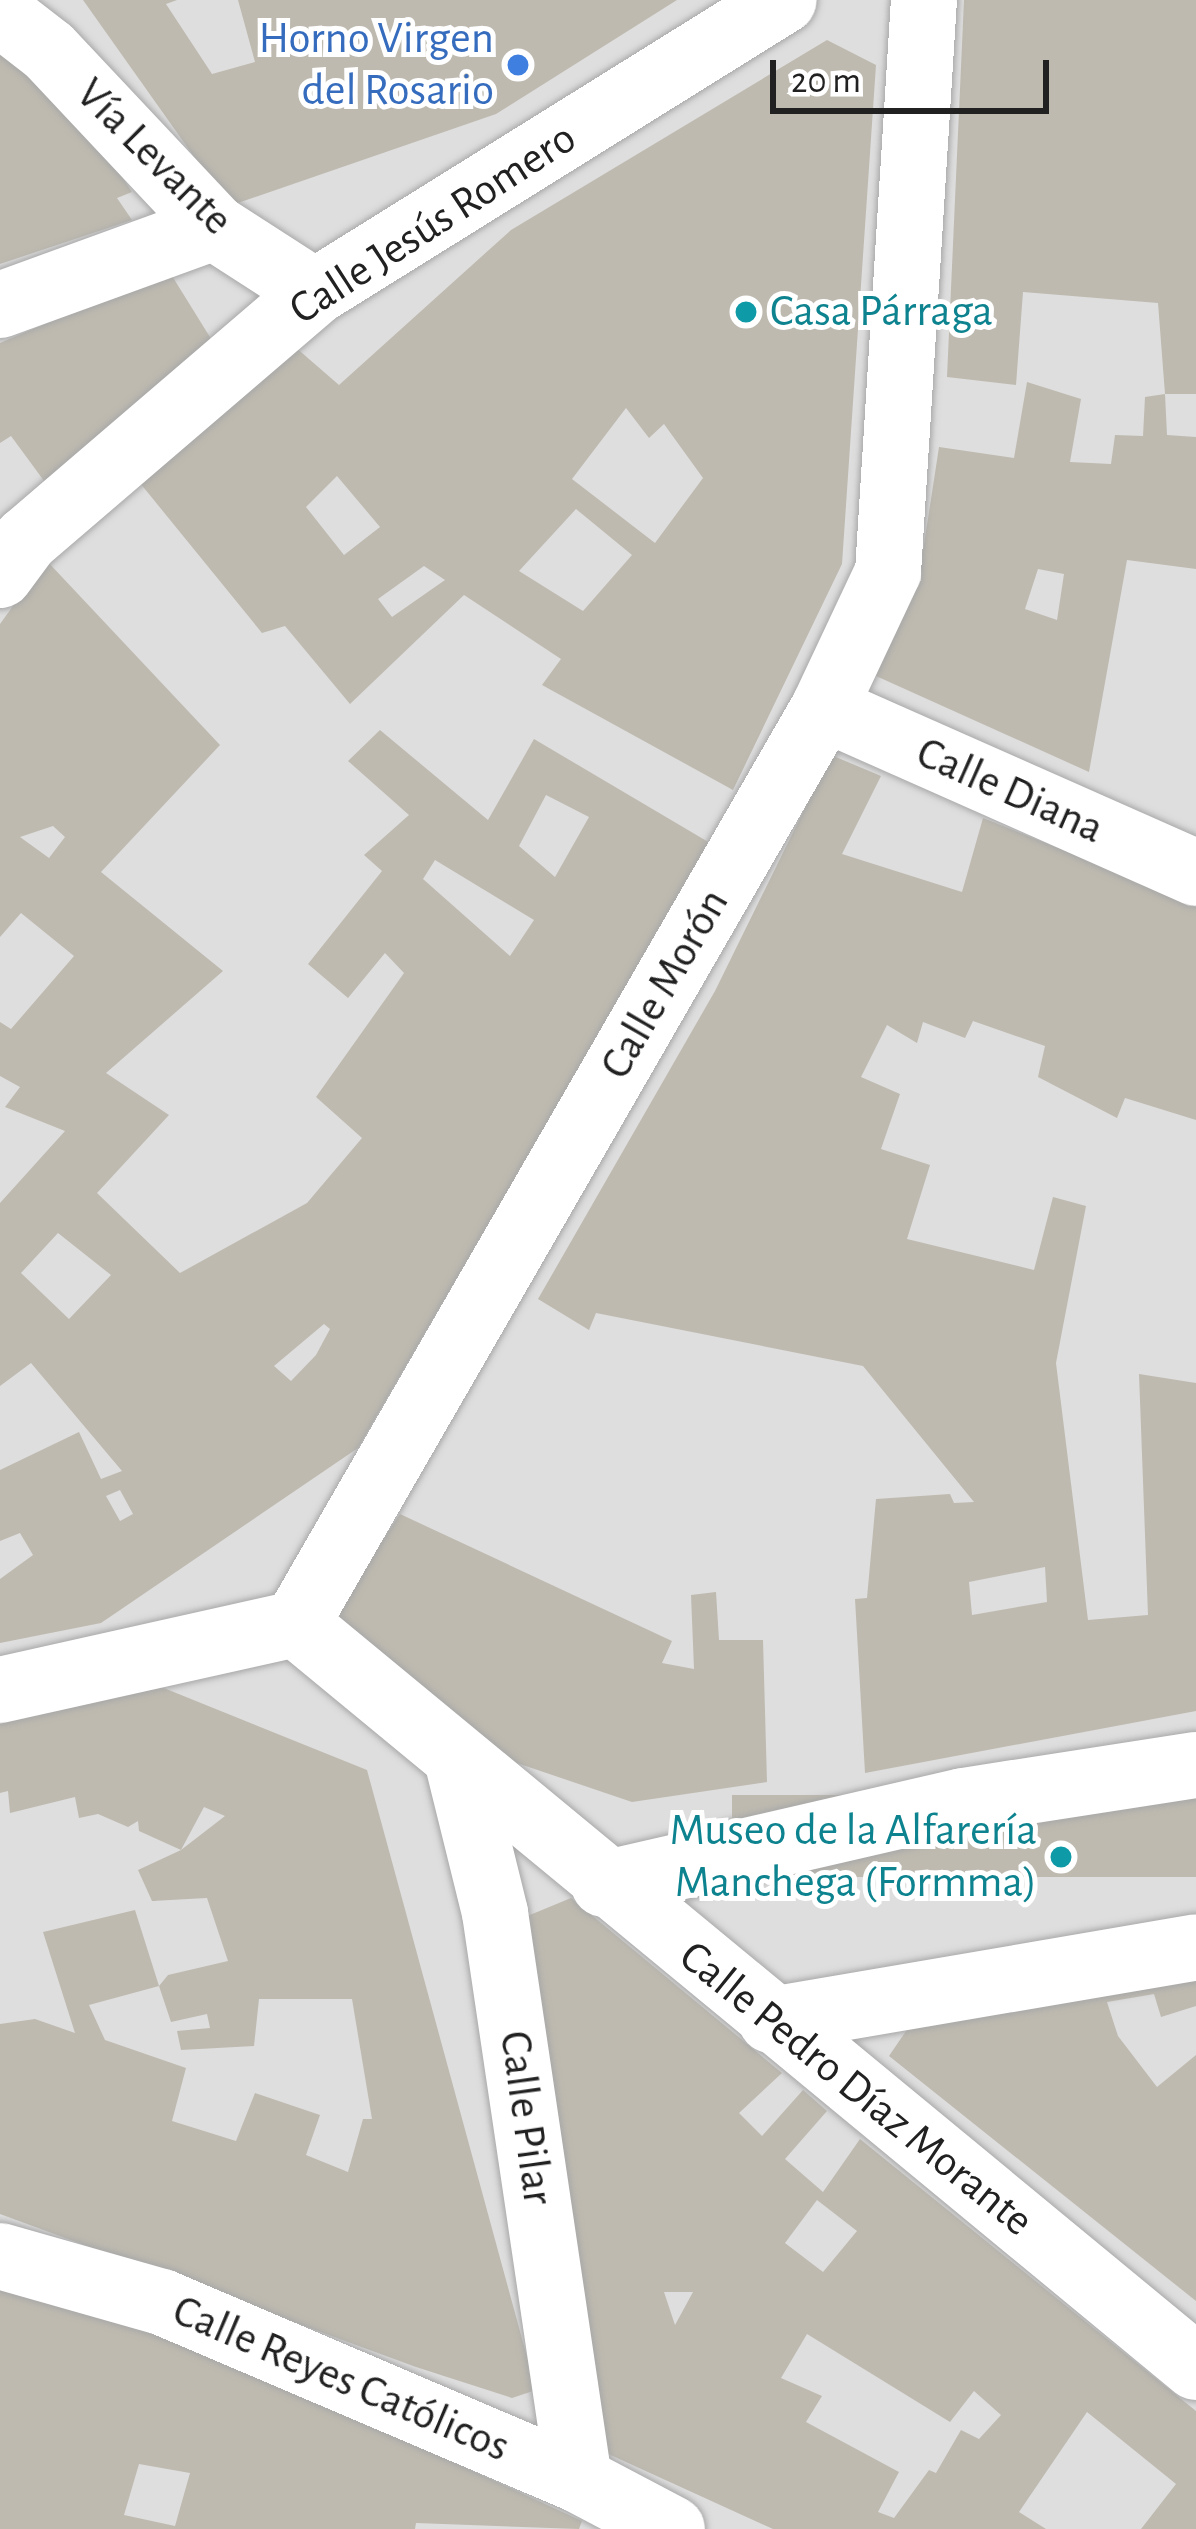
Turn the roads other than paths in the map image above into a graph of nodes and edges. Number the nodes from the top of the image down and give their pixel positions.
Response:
1 (784, 0) edge
2 (924, 0) edge
3 (0, 13) edge
4 (214, 227) junction
5 (315, 292) junction
6 (0, 305) edge
7 (0, 575) edge
8 (824, 708) junction
9 (1196, 873) edge
10 (296, 1624) junction
11 (0, 1690) edge
12 (457, 1759) junction
13 (1196, 1766) edge
14 (604, 1884) junction
15 (1196, 1947) edge
16 (771, 2020) junction
17 (0, 2256) edge
18 (1196, 2367) edge
19 (579, 2480) junction
20 (672, 2529) edge

1 - 5 street, Calle Jesús Romero
2 - 8 street, Calle Morón
3 - 4 street, Vía Levante
4 - 5 street, Vía Levante
4 - 6 street
5 - 7 street, Calle Jesús Romero
8 - 9 street, Calle Diana
8 - 10 street, Calle Morón
10 - 11 street
10 - 12 street, Calle Pedro Díaz Morante
12 - 14 street, Calle Pedro Díaz Morante
12 - 19 street, Calle Pilar
13 - 14 street
14 - 16 street, Calle Pedro Díaz Morante
15 - 16 street
16 - 18 street, Calle Pedro Díaz Morante
17 - 19 street, Calle Reyes Católicos
19 - 20 street, Calle Reyes Católicos

